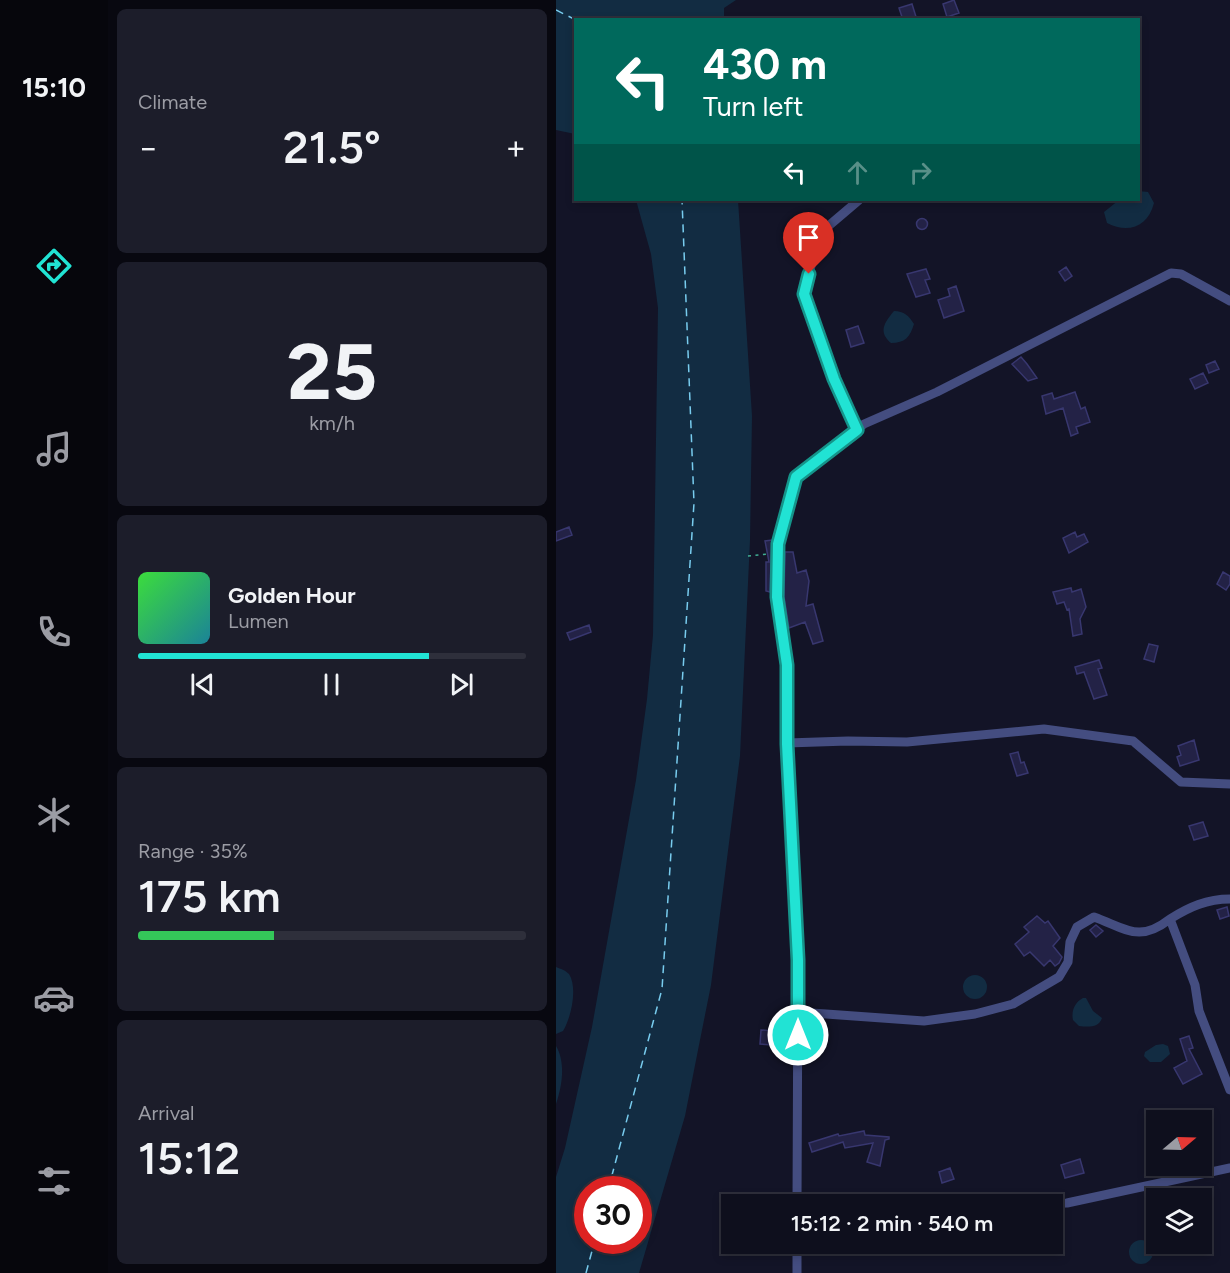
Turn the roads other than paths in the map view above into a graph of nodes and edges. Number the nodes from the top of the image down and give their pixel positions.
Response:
1 (858, 201) edge
2 (1230, 301) edge
3 (857, 430) junction
4 (787, 744) junction
5 (1230, 784) edge
6 (1230, 898) edge
7 (1170, 919) junction
8 (798, 1012) junction
9 (1230, 1090) edge
10 (1230, 1168) edge
11 (797, 1194) edge
12 (1063, 1203) edge
13 (797, 1254) edge
14 (797, 1273) edge

1 - 3 street
2 - 3 street
3 - 4 street
4 - 5 street
4 - 8 street
6 - 7 street
7 - 8 street
7 - 9 street
8 - 11 street
10 - 12 street
13 - 14 street

